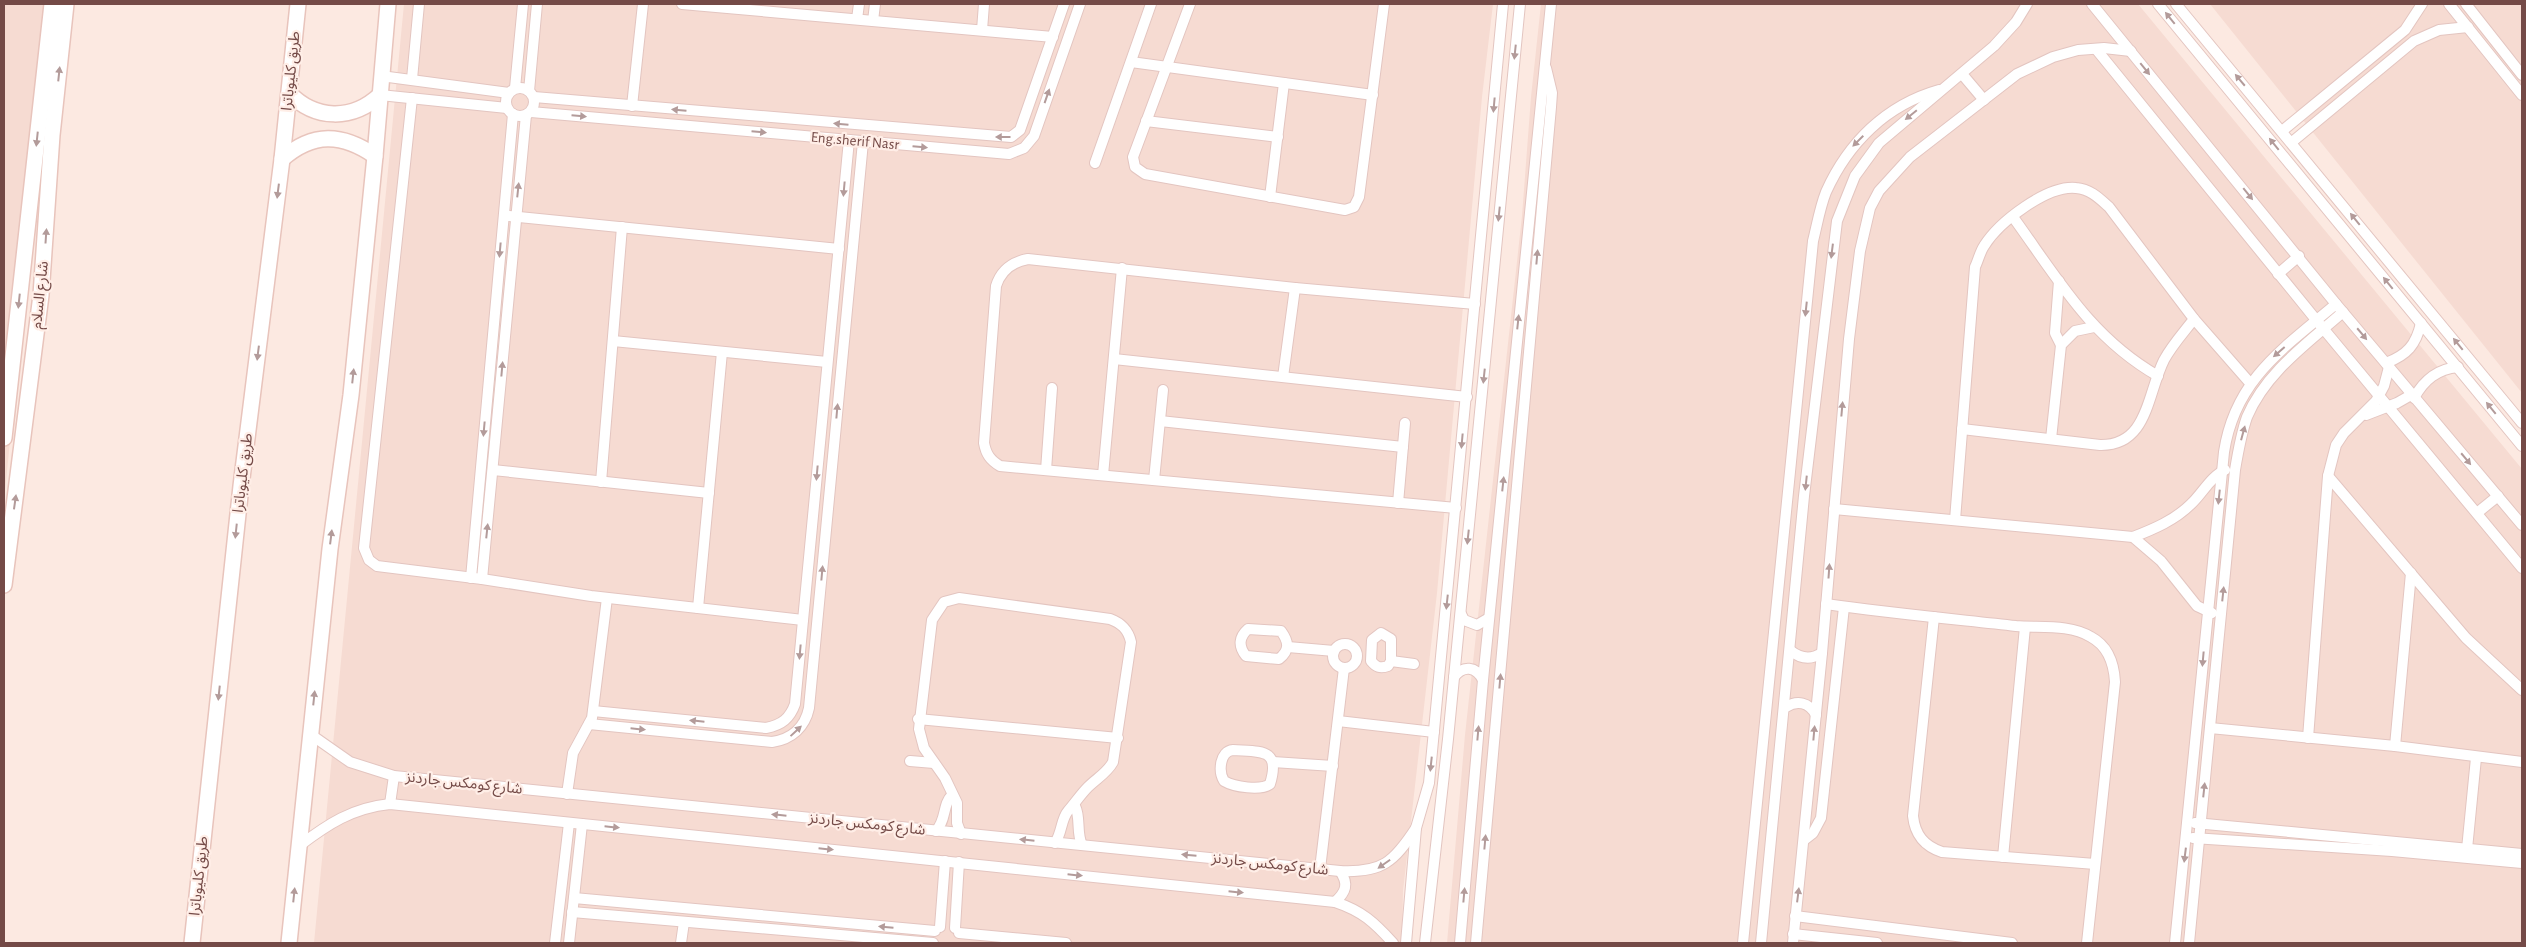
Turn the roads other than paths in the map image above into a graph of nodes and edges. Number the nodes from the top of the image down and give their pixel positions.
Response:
1 (52, 4) edge
2 (66, 4) edge
3 (298, 4) edge
4 (388, 4) edge
5 (419, 4) edge
6 (523, 4) edge
7 (538, 4) edge
8 (643, 4) edge
9 (682, 4) edge
10 (859, 4) edge
11 (875, 4) edge
12 (984, 4) edge
13 (1064, 4) edge
14 (1080, 4) edge
15 (1151, 4) edge
16 (1190, 4) edge
17 (1384, 4) edge
18 (1503, 4) edge
19 (1520, 4) edge
20 (1551, 4) edge
21 (2027, 4) edge
22 (2092, 4) edge
23 (2158, 4) edge
24 (2176, 4) edge
25 (2422, 4) edge
26 (2449, 4) edge
27 (2466, 4) edge
28 (749, 7) edge
29 (857, 19) junction
30 (874, 21) junction
31 (2468, 27) junction
32 (982, 30) junction
33 (2405, 30) junction
34 (1053, 37) junction
35 (2414, 40) junction
36 (2096, 48) junction
37 (2130, 51) junction
38 (1131, 62) junction
39 (1544, 65) junction
40 (1167, 67) junction
41 (1962, 74) junction
42 (2522, 75) edge
43 (381, 76) junction
44 (412, 79) junction
45 (1284, 83) junction
46 (445, 85) junction
47 (1943, 89) junction
48 (512, 91) junction
49 (288, 93) junction
50 (532, 94) junction
51 (380, 95) junction
52 (1373, 95) junction
53 (2522, 95) edge
54 (412, 98) junction
55 (444, 100) junction
56 (1984, 100) junction
57 (632, 106) junction
58 (510, 111) junction
59 (528, 113) junction
60 (738, 115) junction
61 (1146, 121) junction
62 (736, 130) junction
63 (2282, 131) junction
64 (1278, 138) junction
65 (849, 140) junction
66 (862, 142) junction
67 (2292, 142) junction
68 (376, 156) junction
69 (282, 159) junction
70 (1095, 163) dead end
71 (1270, 197) junction
72 (503, 215) junction
73 (516, 216) junction
74 (2013, 217) junction
75 (622, 227) junction
76 (838, 249) junction
77 (2299, 256) junction
78 (1122, 268) junction
79 (2278, 274) junction
80 (2059, 281) junction
81 (1296, 288) junction
82 (1476, 304) junction
83 (2340, 308) junction
84 (2194, 319) junction
85 (2421, 323) junction
86 (2320, 325) junction
87 (2094, 327) junction
88 (613, 341) junction
89 (2061, 345) junction
90 (722, 352) junction
91 (1114, 360) junction
92 (827, 362) junction
93 (2388, 365) junction
94 (2458, 367) junction
95 (2158, 376) junction
96 (1283, 377) junction
97 (2250, 382) junction
98 (1052, 388) dead end
99 (1163, 390) dead end
100 (2379, 395) junction
101 (2413, 396) junction
102 (1467, 397) junction
103 (2388, 406) junction
104 (2363, 416) junction
105 (1160, 422) junction
106 (1405, 422) dead end
107 (2522, 423) edge
108 (1962, 429) junction
109 (4, 438) edge
110 (2050, 439) junction
111 (2522, 446) edge
112 (1403, 447) junction
113 (1791, 450) junction
114 (1809, 452) junction
115 (493, 470) junction
116 (1046, 470) junction
117 (2235, 470) junction
118 (2222, 471) junction
119 (1103, 475) junction
120 (2328, 476) junction
121 (1154, 480) junction
122 (479, 482) junction
123 (600, 482) junction
124 (492, 484) junction
125 (709, 493) junction
126 (2498, 496) junction
127 (1398, 503) junction
128 (1456, 508) junction
129 (1834, 509) junction
130 (2477, 513) junction
131 (1955, 520) junction
132 (2522, 525) edge
133 (2132, 537) junction
134 (2522, 568) edge
135 (2411, 573) junction
136 (470, 578) junction
137 (482, 579) junction
138 (4, 585) edge
139 (607, 598) junction
140 (1826, 604) junction
141 (1844, 607) junction
142 (698, 608) junction
143 (2207, 611) junction
144 (2222, 613) junction
145 (1461, 614) junction
146 (1934, 617) junction
147 (1489, 618) junction
148 (803, 620) junction
149 (2025, 627) junction
150 (1288, 647) junction
151 (1334, 651) junction
152 (1355, 651) junction
153 (1791, 651) junction
154 (1371, 652) junction
155 (1822, 653) junction
156 (1391, 661) junction
157 (1414, 664) dead end
158 (1344, 668) junction
159 (1454, 677) junction
160 (1483, 680) junction
161 (2522, 690) edge
162 (1786, 707) junction
163 (593, 711) junction
164 (1816, 715) junction
165 (918, 719) junction
166 (1338, 721) junction
167 (589, 724) junction
168 (2210, 728) junction
169 (1434, 732) junction
170 (310, 734) junction
171 (1118, 738) junction
172 (2308, 738) junction
173 (2395, 746) junction
174 (2476, 758) junction
175 (910, 761) dead end
176 (1273, 762) junction
177 (2522, 762) edge
178 (934, 763) junction
179 (1333, 766) junction
180 (394, 776) junction
181 (1429, 783) junction
182 (1443, 784) junction
183 (567, 794) junction
184 (952, 795) junction
185 (1757, 803) junction
186 (390, 804) junction
187 (1776, 805) junction
188 (1075, 806) junction
189 (2189, 822) junction
190 (569, 823) junction
191 (582, 824) junction
192 (2200, 824) junction
193 (1416, 828) junction
194 (936, 831) junction
195 (961, 834) junction
196 (2187, 837) junction
197 (2199, 838) junction
198 (1804, 840) junction
199 (1055, 843) junction
200 (1082, 845) junction
201 (298, 846) junction
202 (2467, 849) junction
203 (2522, 854) edge
204 (2003, 857) junction
205 (945, 861) junction
206 (959, 862) junction
207 (2096, 864) junction
208 (2522, 864) edge
209 (1320, 869) junction
210 (1340, 871) junction
211 (574, 898) junction
212 (1335, 902) junction
213 (572, 912) junction
214 (1795, 916) junction
215 (684, 922) junction
216 (1848, 922) junction
217 (937, 929) junction
218 (958, 935) edge
219 (1793, 939) edge
220 (1848, 940) junction
221 (192, 943) edge
222 (289, 943) edge
223 (555, 943) edge
224 (569, 943) edge
225 (681, 943) edge
226 (934, 943) edge
227 (1066, 943) edge
228 (1393, 943) edge
229 (1406, 943) edge
230 (1425, 943) edge
231 (1460, 943) edge
232 (1476, 943) edge
233 (1743, 943) edge
234 (1761, 943) edge
235 (1877, 943) edge
236 (2012, 943) edge
237 (2086, 943) edge
238 (2175, 943) edge
239 (2188, 943) edge

1 -> 109 main road, شارع السلام
138 -> 2 main road, شارع السلام
3 - 49 main road, طريق كليوباترا
4 - 43 main road
5 - 44 street
6 - 48 street
7 - 50 street
8 - 57 street
9 - 28 street
10 - 29 street
11 - 30 street
12 - 32 street
13 - 34 street
66 -> 14 street, Eng.sherif Nasr
15 - 38 street
16 - 40 street
17 - 52 street
18 -> 82 street
19 -> 145 street
20 - 39 street
21 - 41 street
22 - 37 street
85 -> 23 street
63 -> 24 street
25 - 33 street
26 - 31 street
27 - 42 street
28 - 29 street
29 - 30 street
30 - 32 street
31 - 35 street
31 - 53 street
32 - 34 street
33 - 35 street
33 - 63 street
34 -> 60 street
35 - 67 street
36 - 37 street
36 - 56 street
36 - 79 street
37 -> 77 street
38 - 40 street
38 - 70 street
147 -> 39 street
232 -> 39 street
40 - 45 street
40 - 61 street
41 - 47 street
41 - 56 street
43 - 44 street
43 - 51 main road
44 - 46 street
45 - 52 street
45 - 64 street
46 - 48 street
46 - 55 street
47 -> 113 street
47 -> 114 street
48 - 50 street
48 - 58 street
49 - 51 main road
49 - 69 main road, طريق كليوباترا
50 - 57 street
50 - 59 street
51 - 54 street
51 - 68 main road
52 - 71 street
54 - 55 street
54 - 136 street
55 - 58 street
129 -> 56 street
60 -> 57 street
58 - 59 street
58 - 72 street
59 -> 62 street, Eng.sherif Nasr
73 -> 59 street
60 - 62 street
61 - 64 street
61 - 71 street
62 -> 65 street, Eng.sherif Nasr
63 - 67 street
64 - 71 street
65 - 66 street, Eng.sherif Nasr
65 -> 76 street
167 -> 66 street
107 -> 67 street
68 - 69 main road
170 -> 68 main road
69 -> 221 main road, طريق كليوباترا
72 - 73 street
72 -> 122 street
73 - 75 street
115 -> 73 street
74 - 80 street
74 - 84 street
74 - 108 street
75 - 76 street
75 - 88 street
76 - 92 street
77 - 79 street
77 - 83 street
78 - 81 street
78 - 91 street
78 - 116 street
79 - 86 street
80 - 87 street
80 - 89 street
81 - 82 street
81 - 96 street
82 - 102 street
83 - 86 street
83 -> 93 street
84 - 95 street
84 - 97 street
85 - 93 street
85 - 94 street
86 -> 97 street
86 - 100 street
117 -> 86 street
87 - 89 street
87 - 95 street
88 - 90 street
88 - 123 street
89 - 110 street
90 - 92 street
90 - 125 street
91 - 96 street
91 - 119 street
92 -> 148 street
93 - 100 street
93 - 101 street
94 - 101 street
111 -> 94 street
95 - 110 street
96 - 102 street
97 - 118 street
98 - 116 street
99 - 105 street
100 - 103 street
100 - 104 street
101 - 103 street
101 -> 126 street
102 -> 128 street
103 - 104 street
103 - 130 street
104 - 120 street
105 - 112 street
105 - 121 street
106 - 112 street
108 - 110 street
108 - 131 street
112 - 127 street
113 - 114 street
113 - 185 street
114 -> 153 street
115 - 123 street
115 - 124 street
116 - 119 street
117 - 118 street
144 -> 117 street
118 - 133 street
118 -> 143 street
119 - 121 street
120 - 135 street
120 - 172 street
121 - 127 street
122 - 124 street
122 - 136 street
123 - 125 street
137 -> 124 street
125 - 142 street
126 - 130 street
126 - 132 street
127 - 128 street
128 -> 169 street
129 - 131 street
140 -> 129 street
130 - 134 street
131 - 133 street
133 - 143 street
135 - 161 street
135 - 173 street
136 - 137 street
137 - 139 street
139 - 142 street
139 - 163 street
140 - 141 street
140 - 155 street
141 - 146 street
141 - 198 street
142 - 148 street
143 - 144 street
143 -> 189 street
144 - 168 street
145 - 147 street
145 - 159 street
146 - 149 street
146 - 204 street
147 - 160 street
148 -> 163 street
149 - 204 street
149 - 207 street
150 - 150 street
150 - 151 street
151 - 152 street
151 - 158 street
152 - 154 street
152 - 158 street
153 - 155 street
153 - 162 street
154 - 156 street
154 - 156 street
155 - 164 street
156 - 157 street
158 - 166 street
159 - 160 street
159 - 182 street
231 -> 160 street
162 - 164 street
162 - 187 street
163 - 167 street
198 -> 164 street
165 - 171 street
165 - 171 street
165 - 178 street
166 - 169 street
166 - 179 street
167 - 183 street
168 - 172 street
192 -> 168 street
169 -> 181 street
170 - 180 street, شارع كومكس جاردنز
170 - 201 main road
171 - 188 street
172 - 173 street
173 - 174 street
174 - 177 street
174 - 202 street
175 - 178 street
176 - 176 street
176 - 179 street
178 - 184 street
179 - 209 street
180 - 183 street, شارع كومكس جاردنز
180 - 186 street
181 - 182 street
181 - 193 street
182 - 230 street
194 -> 183 street, شارع كومكس جاردنز
184 - 194 street
184 - 195 street
185 - 187 street
185 - 233 street
186 - 190 street, شارع كومكس جاردنز
186 - 201 street, شارع كومكس جاردنز
187 - 234 street
188 - 199 street
188 - 200 street
189 - 192 street
189 - 196 street
190 - 191 street, شارع كومكس جاردنز
190 - 223 street
191 -> 205 street, شارع كومكس جاردنز
191 - 211 street
192 - 197 street
192 - 202 street
193 -> 210 street, شارع كومكس جاردنز
193 - 229 street
194 - 195 street, شارع كومكس جاردنز
199 -> 195 street, شارع كومكس جاردنز
196 - 197 street
196 -> 238 street
197 - 208 street
197 - 239 street
214 -> 198 street
199 - 200 street, شارع كومكس جاردنز
209 -> 200 street, شارع كومكس جاردنز
222 -> 201 main road
202 - 203 street
204 - 207 street
205 - 206 street, شارع كومكس جاردنز
205 - 217 street
206 -> 212 street, شارع كومكس جاردنز
206 - 218 street
207 - 237 street
209 - 210 street, شارع كومكس جاردنز
210 - 212 street
211 - 213 street
217 -> 211 street
212 - 228 street, شارع كومكس جاردنز
213 - 215 street
213 - 224 street
214 - 216 street
214 - 219 street
215 - 225 street
215 - 226 street
216 - 220 street
216 - 236 street
217 - 218 street
217 - 226 street
218 - 227 street
219 - 220 street
220 - 235 street

